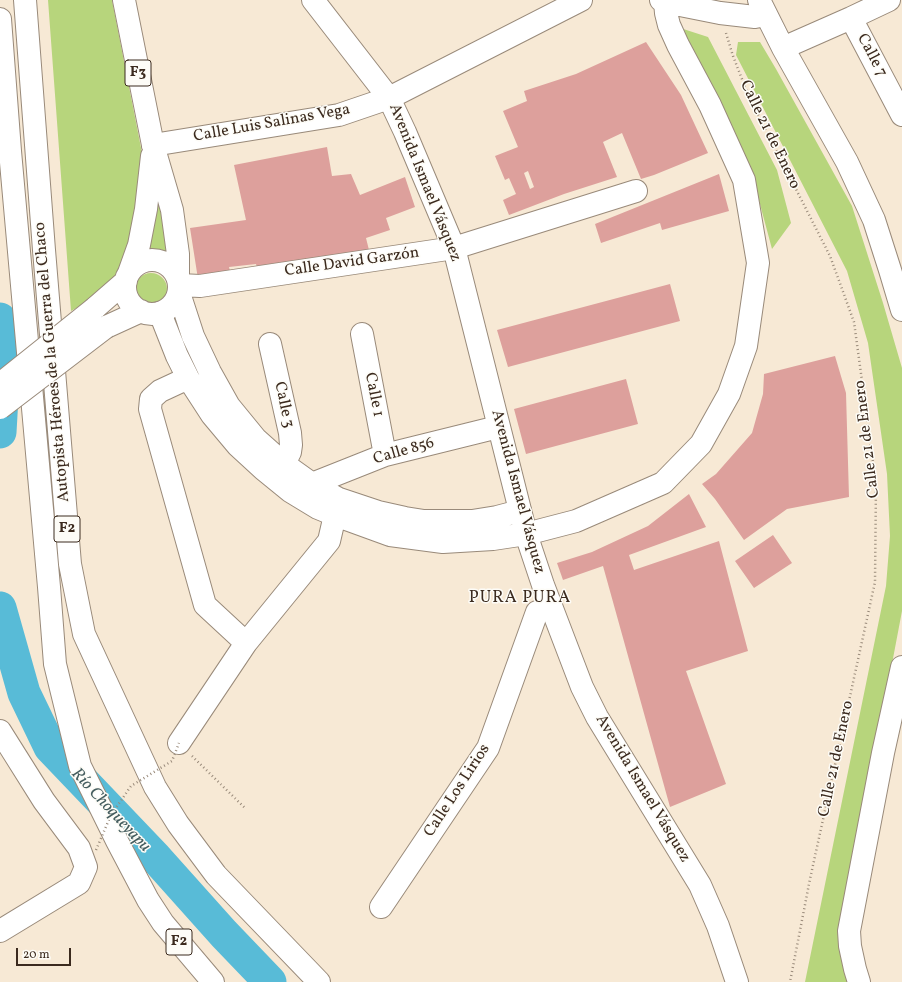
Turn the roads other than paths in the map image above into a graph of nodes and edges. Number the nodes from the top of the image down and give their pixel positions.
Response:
1 (25, 0) edge
2 (124, 0) edge
3 (313, 0) edge
4 (581, 0) edge
5 (889, 0) edge
6 (663, 1) edge
7 (762, 7) edge
8 (851, 18) junction
9 (0, 19) edge
10 (783, 48) junction
11 (389, 98) junction
12 (902, 115) edge
13 (153, 145) junction
14 (636, 191) dead end
15 (454, 248) junction
16 (127, 277) junction
17 (179, 285) junction
18 (902, 310) edge
19 (150, 312) junction
20 (362, 334) dead end
21 (270, 344) dead end
22 (188, 378) junction
23 (0, 384) edge
24 (0, 408) edge
25 (498, 427) junction
26 (385, 455) junction
27 (284, 464) junction
28 (312, 484) junction
29 (520, 511) junction
30 (336, 516) junction
31 (526, 534) junction
32 (551, 607) junction
33 (246, 643) junction
34 (902, 667) edge
35 (0, 731) edge
36 (184, 748) road end
37 (380, 907) dead end
38 (0, 931) edge
39 (213, 982) edge
40 (319, 982) edge
41 (737, 982) edge
42 (860, 982) edge

1 - 40 main road, Autopista Héroes de la Guerra del Chaco / F2
2 - 13 main road, F3
3 - 11 main road, Avenida Ismael Vásquez
4 - 11 main road, Calle Luis Salinas Vega
5 - 8 main road
6 - 7 main road
6 - 31 main road
7 - 10 main road
8 - 10 main road
8 - 12 main road, Calle 7
9 - 39 main road, Autopista Héroes de la Guerra del Chaco / F2
10 - 18 main road
11 - 13 main road, Calle Luis Salinas Vega
11 - 15 main road, Avenida Ismael Vásquez
13 - 16 main road, F3
13 - 17 main road, F3
14 - 15 main road, Calle David Garzón
15 - 17 main road, Calle David Garzón
15 - 25 main road, Avenida Ismael Vásquez
16 - 17 main road, F3
16 - 19 main road, F3
16 - 23 main road, F3, bridge
17 - 19 main road
17 - 27 main road
19 - 22 main road
19 - 24 main road, bridge
20 - 26 main road, Calle 1
21 - 27 main road, Calle 3
22 - 30 main road
22 - 33 main road
25 - 26 main road, Calle 856
25 - 29 main road, Avenida Ismael Vásquez
26 - 28 main road, Calle 856
27 - 28 main road
28 - 29 main road
29 - 31 main road, Avenida Ismael Vásquez
30 - 31 main road
30 - 33 main road
31 - 32 main road, Avenida Ismael Vásquez
32 - 37 main road, Calle Los Lirios
32 - 41 main road, Avenida Ismael Vásquez
33 - 36 main road
34 - 42 main road
35 - 38 main road

